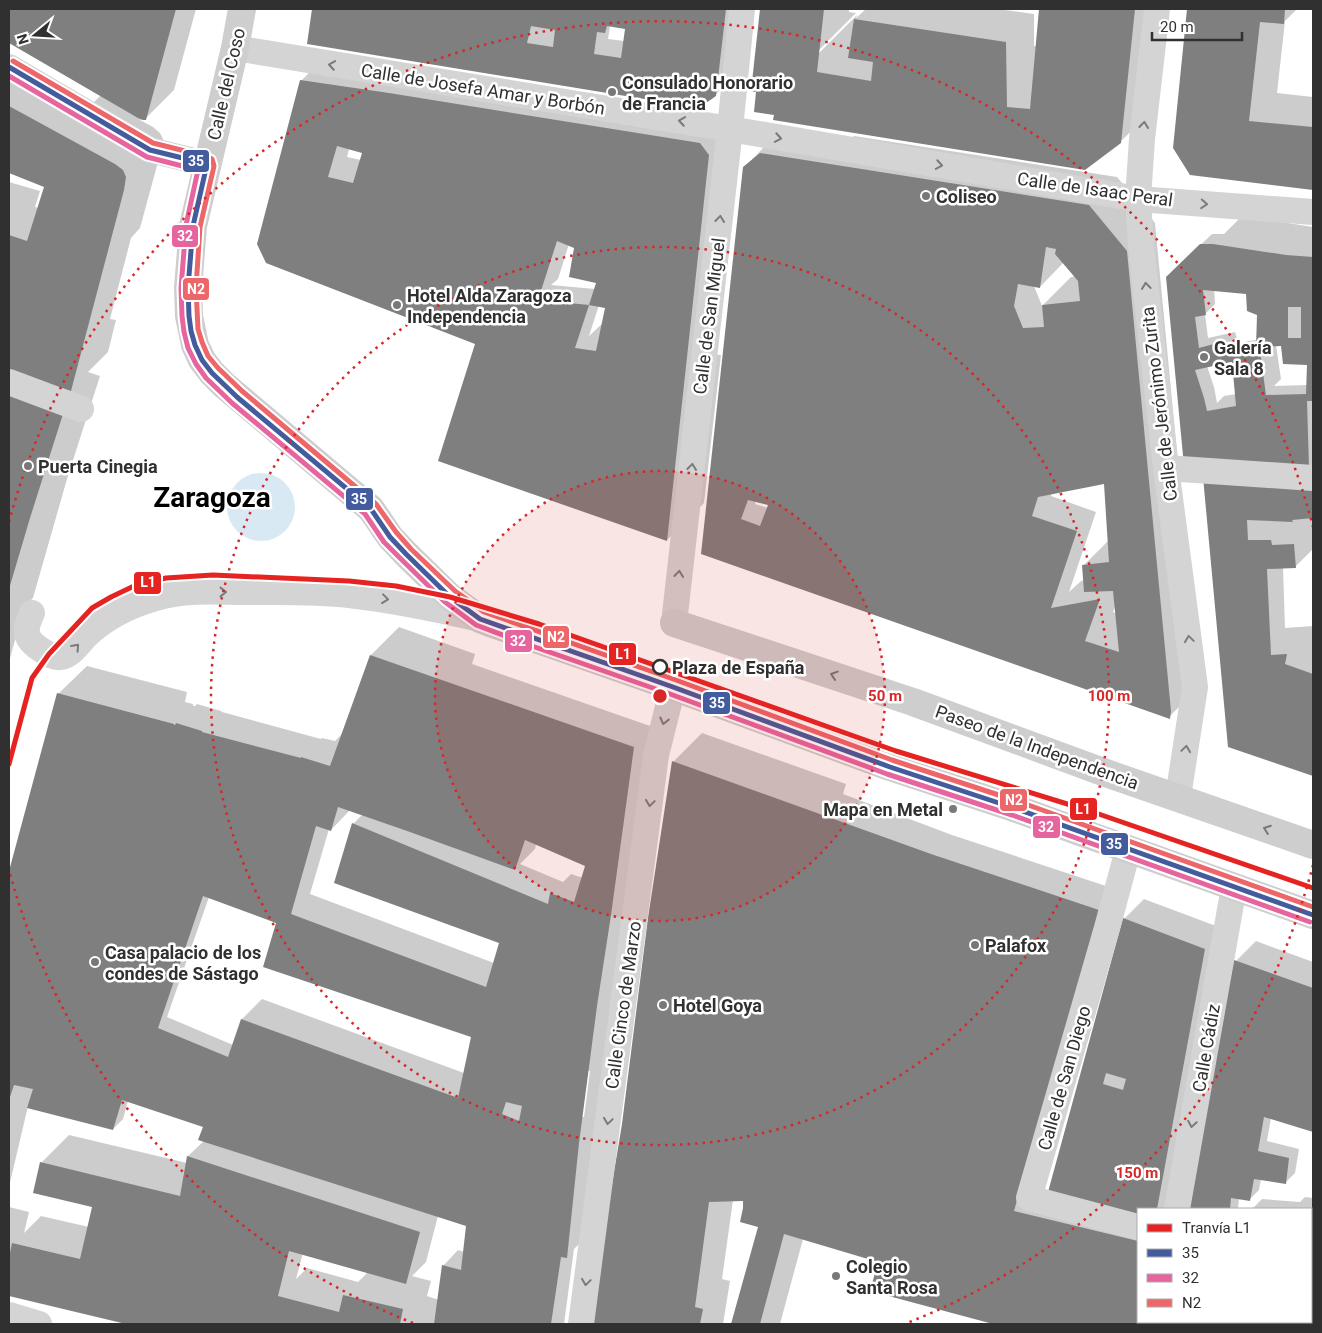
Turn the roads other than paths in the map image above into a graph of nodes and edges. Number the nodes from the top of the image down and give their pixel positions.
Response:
1 (242, 9) edge
2 (742, 9) edge
3 (1158, 9) edge
4 (235, 48) junction
5 (9, 67) edge
6 (730, 129) junction
7 (207, 164) junction
8 (1138, 199) junction
9 (1313, 212) edge
10 (9, 382) edge
11 (81, 409) dead end
12 (1166, 468) junction
13 (1313, 478) edge
14 (32, 613) dead end
15 (480, 619) junction
16 (674, 623) joint
17 (673, 687) junction
18 (1178, 797) junction
19 (1313, 845) edge
20 (1128, 850) junction
21 (1234, 887) junction
22 (1313, 915) edge
23 (1177, 1208) edge
24 (1137, 1227) edge
25 (9, 1315) edge
26 (37, 1324) edge
27 (581, 1324) edge

1 - 4 street, Calle del Coso
2 - 6 street, Calle de San Miguel
8 -> 3 street, Calle de Jerónimo Zurita
6 -> 4 street, Calle de Josefa Amar y Borbón
4 - 7 street, Calle del Coso
5 - 7 street
6 -> 8 street, Calle de Isaac Peral
16 -> 6 street, Calle de San Miguel
7 - 15 street, Calle del Coso
8 -> 9 street, Calle de Isaac Peral
12 -> 8 street, Calle de Jerónimo Zurita
10 - 11 street
12 - 13 street
18 -> 12 street, Calle de Jerónimo Zurita
14 -> 15 street
15 - 17 street
18 -> 16 street, Paseo de la Independencia
17 - 20 street
17 -> 27 street, Calle Cinco de Marzo
19 -> 18 street, Paseo de la Independencia
20 - 21 street
20 - 24 street, Calle de San Diego
21 - 22 street
21 -> 23 street, Calle Cádiz
25 - 26 street

